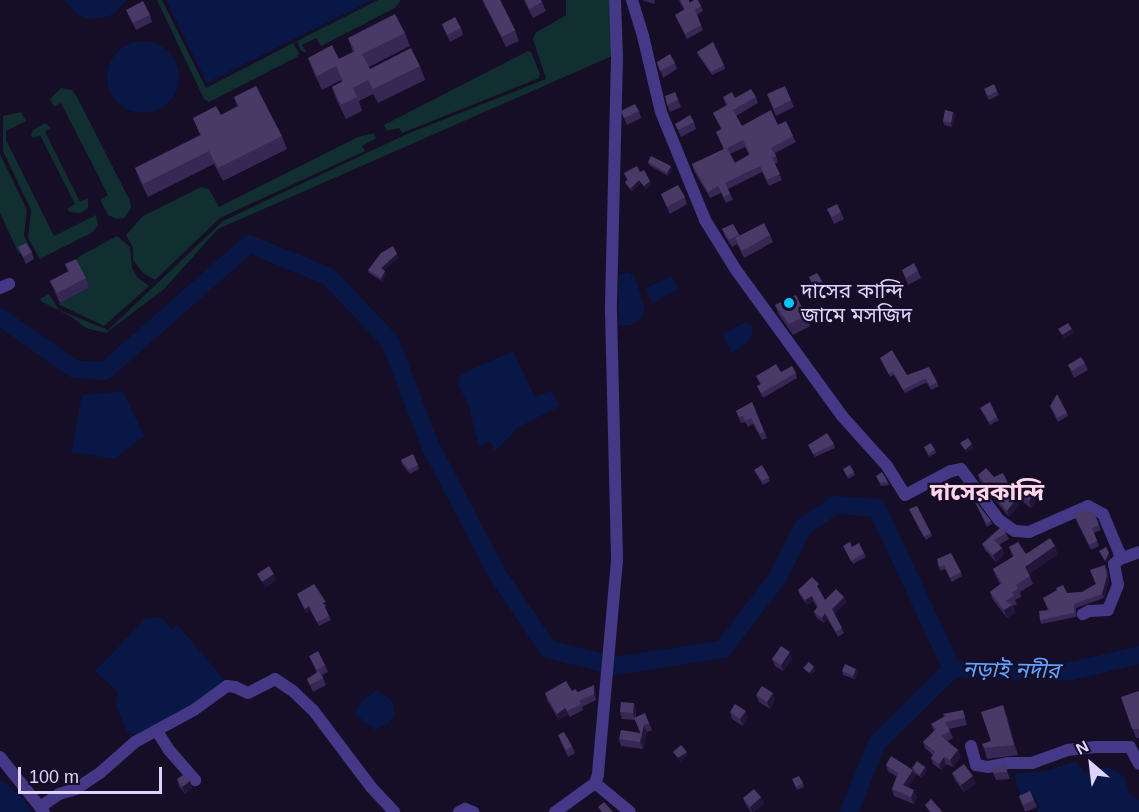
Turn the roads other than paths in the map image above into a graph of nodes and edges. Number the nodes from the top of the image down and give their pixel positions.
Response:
1 (615, 0) edge
2 (632, 0) edge
3 (1139, 552) edge
4 (1120, 559) junction
5 (1083, 614) dead end
6 (157, 730) junction
7 (971, 746) dead end
8 (0, 757) edge
9 (1139, 764) edge
10 (596, 779) junction
11 (195, 780) dead end
12 (42, 809) edge
13 (394, 812) edge
14 (459, 812) edge
15 (473, 812) edge
16 (555, 812) edge
17 (630, 812) edge

1 - 10 street
2 - 4 street
3 - 4 street
4 - 5 street
6 - 11 street
6 - 12 street
6 - 13 street
7 - 9 street
8 - 12 street
10 - 16 street
10 - 17 street
14 - 15 street

